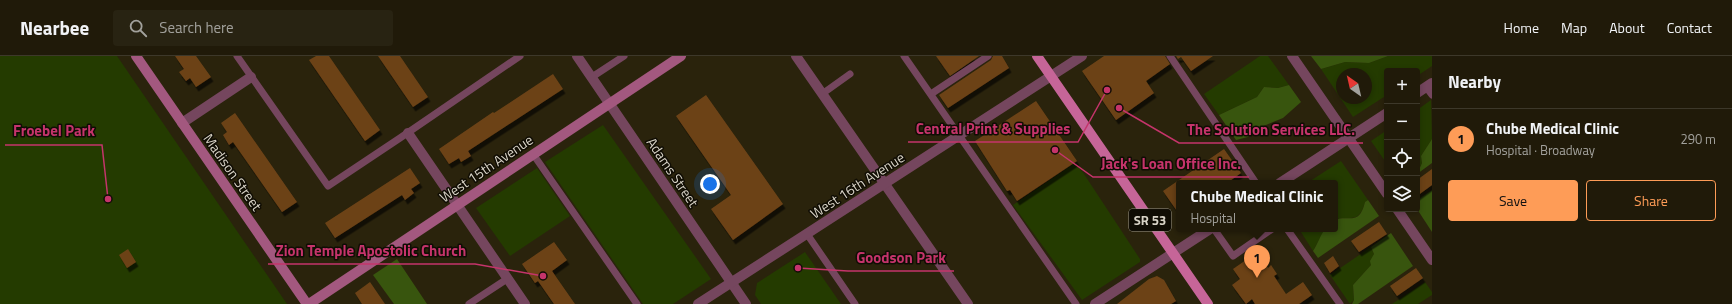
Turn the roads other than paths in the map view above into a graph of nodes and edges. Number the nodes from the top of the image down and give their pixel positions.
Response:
1 (136, 56) edge
2 (237, 56) edge
3 (520, 56) edge
4 (577, 56) edge
5 (624, 56) edge
6 (681, 56) edge
7 (796, 56) edge
8 (904, 56) edge
9 (988, 56) edge
10 (1037, 56) edge
11 (1082, 56) edge
12 (1170, 56) edge
13 (1292, 56) edge
14 (850, 74) dead end
15 (1051, 76) junction
16 (251, 77) junction
17 (592, 77) junction
18 (1430, 88) edge
19 (1420, 92) edge
20 (822, 94) junction
21 (931, 94) junction
22 (610, 102) junction
23 (1384, 115) edge
24 (182, 122) junction
25 (408, 133) junction
26 (960, 135) junction
27 (1348, 138) junction
28 (533, 154) junction
29 (1254, 180) edge
30 (1285, 180) edge
31 (884, 184) junction
32 (1384, 190) edge
33 (457, 205) junction
34 (1399, 212) edge
35 (1206, 232) edge
36 (1216, 232) edge
37 (1268, 232) edge
38 (1289, 232) edge
39 (807, 234) junction
40 (1174, 253) junction
41 (1432, 260) edge
42 (507, 279) junction
43 (731, 282) junction
44 (308, 304) edge
45 (469, 304) edge
46 (525, 304) edge
47 (637, 304) edge
48 (698, 304) edge
49 (746, 304) edge
50 (855, 304) edge
51 (968, 304) edge
52 (1076, 304) edge
53 (1095, 304) edge
54 (1208, 304) edge
55 (1340, 304) edge

1 - 24 main road, Madison Street
2 - 16 lane
3 - 25 lane
4 - 17 street, Adams Street
5 - 17 lane
6 - 22 main road, West 15th Avenue
7 - 20 street
8 - 21 lane
9 - 21 lane
10 - 15 main road, SR 53
11 - 15 street, West 16th Avenue
12 - 29 lane
13 - 27 street
14 - 20 lane
15 - 26 street, West 16th Avenue
15 - 40 main road, SR 53
16 - 24 street
16 - 25 lane
17 - 22 street, Adams Street
18 - 19 street
20 - 31 street
21 - 26 lane
22 - 28 main road, West 15th Avenue
22 - 43 street, Adams Street
23 - 27 street
24 - 44 main road, Madison Street
25 - 33 street
26 - 31 street, West 16th Avenue
26 - 52 lane
27 - 30 street
27 - 32 street
28 - 33 main road, West 15th Avenue
28 - 47 lane
31 - 39 street, West 16th Avenue
31 - 51 street
33 - 42 street
33 - 44 main road, West 15th Avenue
34 - 41 street
35 - 40 street
36 - 37 lane
38 - 55 lane
39 - 43 street, West 16th Avenue
39 - 50 lane
40 - 53 street
40 - 54 main road, SR 53
42 - 45 lane
42 - 46 street
43 - 48 street, West 16th Avenue
43 - 49 street, Adams Street

